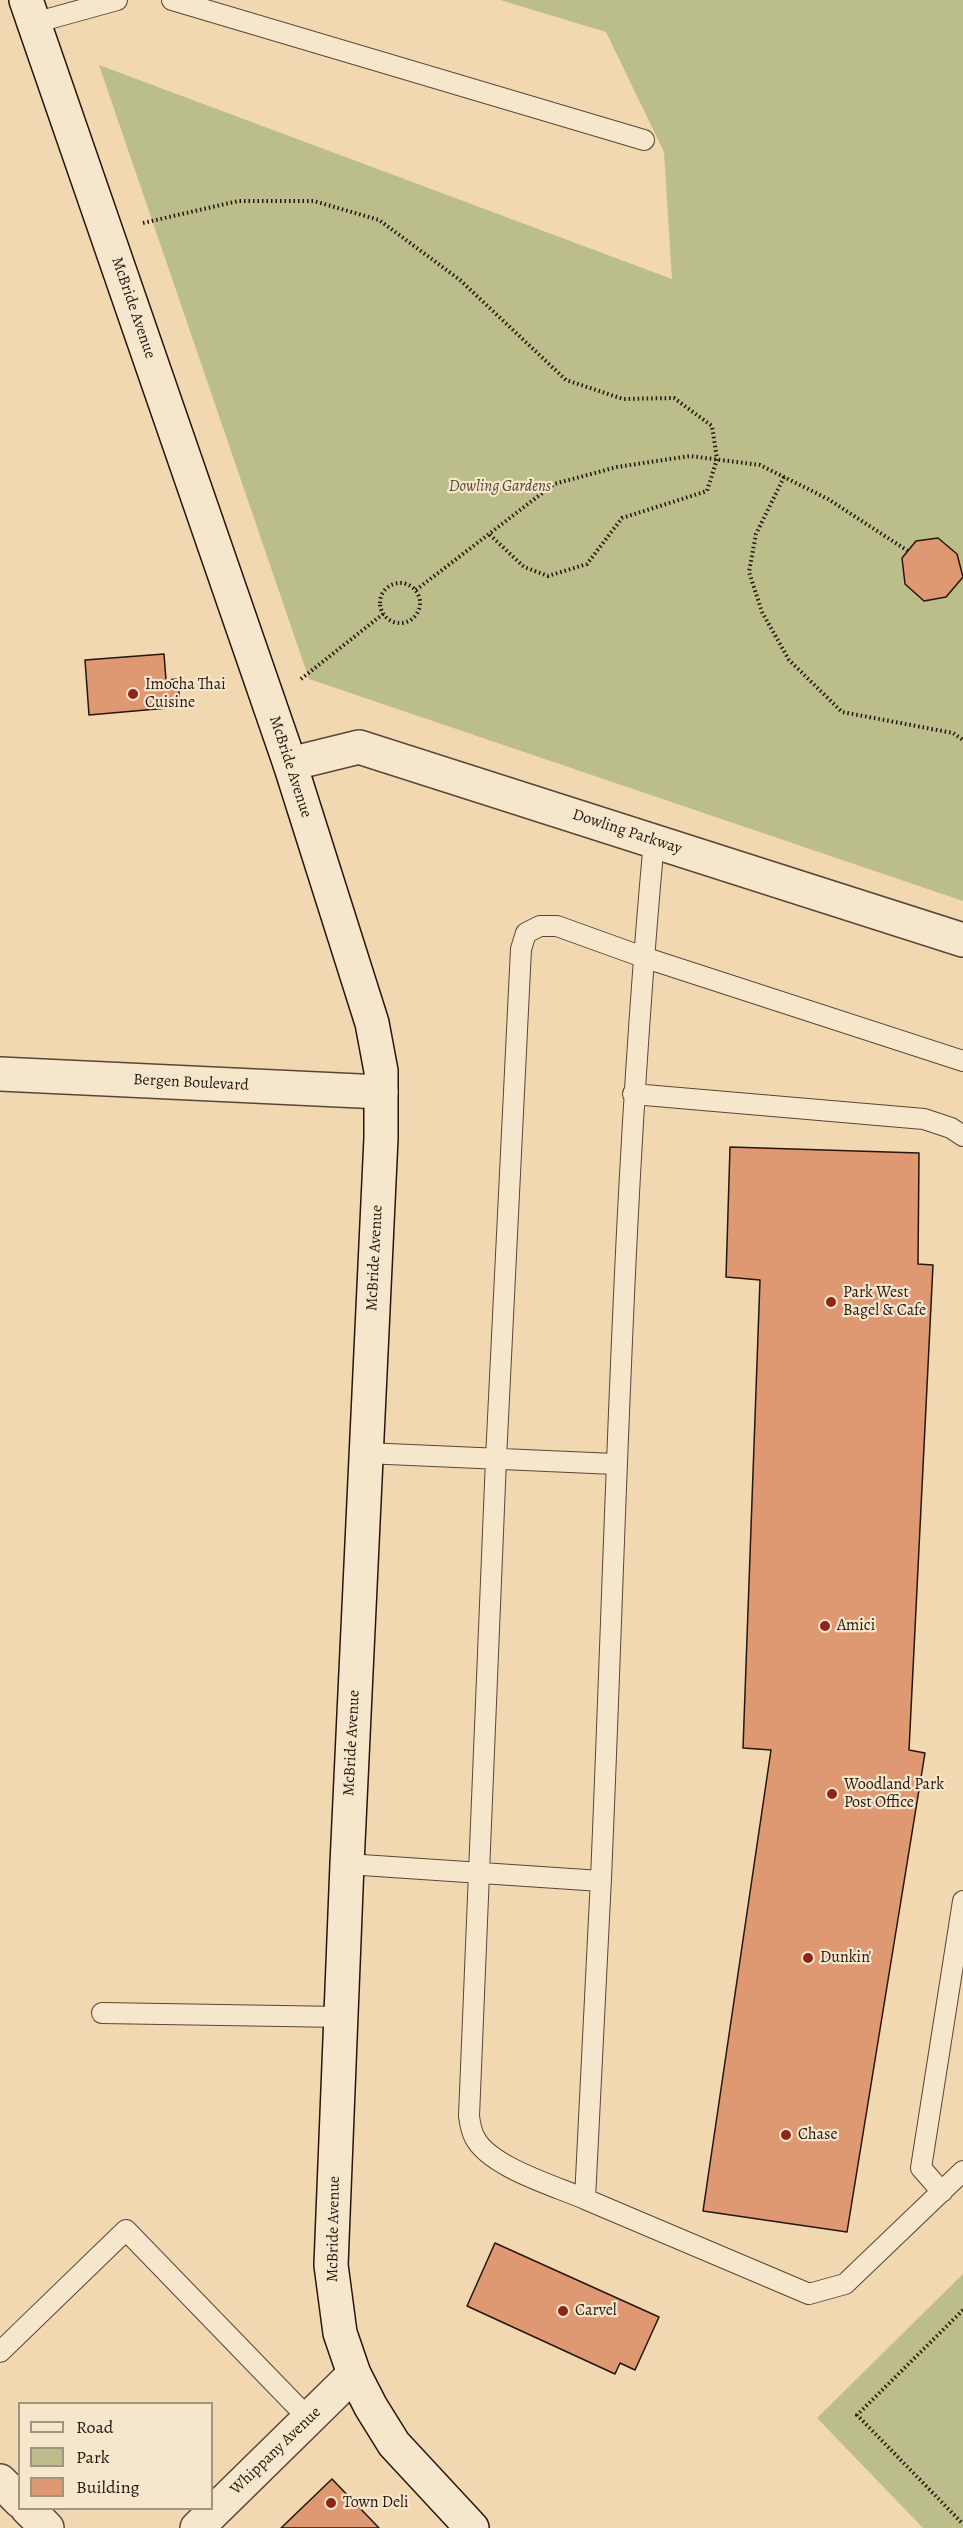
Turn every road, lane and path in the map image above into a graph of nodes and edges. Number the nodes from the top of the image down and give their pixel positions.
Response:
1 (117, 0) edge
2 (172, 0) edge
3 (30, 12) edge
4 (644, 140) dead end
5 (106, 232) junction
6 (717, 459) junction
7 (784, 477) junction
8 (489, 534) junction
9 (908, 551) dead end
10 (416, 590) junction
11 (383, 614) junction
12 (270, 705) junction
13 (963, 740) edge
14 (290, 764) junction
15 (654, 840) junction
16 (963, 940) edge
17 (643, 957) junction
18 (963, 1061) edge
19 (0, 1074) edge
20 (381, 1092) junction
21 (633, 1094) junction
22 (963, 1136) edge
23 (365, 1453) junction
24 (496, 1459) junction
25 (615, 1464) junction
26 (347, 1864) junction
27 (479, 1874) junction
28 (601, 1881) junction
29 (963, 1901) edge
30 (102, 2013) dead end
31 (341, 2017) junction
32 (963, 2171) edge
33 (942, 2192) junction
34 (585, 2199) junction
35 (963, 2310) edge
36 (0, 2352) edge
37 (354, 2374) junction
38 (309, 2419) junction
39 (0, 2481) edge
40 (18, 2498) edge
41 (29, 2510) edge
42 (963, 2524) edge
43 (47, 2528) edge
44 (197, 2528) edge
45 (472, 2528) edge

1 - 3 lane
2 - 4 lane
3 - 5 main road, McBride Avenue
5 - 6 path
5 - 12 main road, McBride Avenue
6 - 7 path
6 - 8 path
6 - 8 path
7 - 9 path
7 - 13 path
8 - 10 path
10 - 11 path
10 - 11 path
11 - 12 path
12 - 14 main road, McBride Avenue
14 - 15 main road, Dowling Parkway
14 - 20 main road, McBride Avenue
15 - 16 main road, Dowling Parkway
15 - 17 lane
17 - 18 lane
17 - 21 lane
17 - 24 lane
19 - 20 main road, Bergen Boulevard
20 - 23 main road, McBride Avenue
21 - 22 lane
21 - 25 lane
23 - 24 lane
23 - 26 main road, McBride Avenue
24 - 25 lane
24 - 27 lane
25 - 28 lane
26 - 27 lane
26 - 31 main road, McBride Avenue
27 - 28 lane
27 - 34 lane
28 - 34 lane
29 - 33 lane
30 - 31 lane
31 - 37 main road, McBride Avenue
32 - 33 lane
33 - 34 lane
35 - 42 path
36 - 38 lane
37 - 38 main road, Whippany Avenue
37 - 45 main road, McBride Avenue
38 - 44 main road, Whippany Avenue
39 - 40 main road
41 - 43 main road

